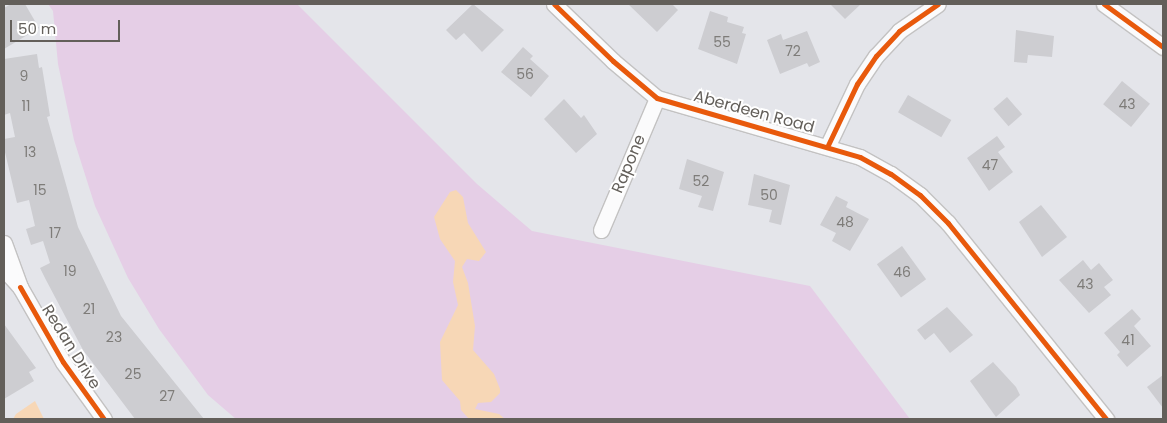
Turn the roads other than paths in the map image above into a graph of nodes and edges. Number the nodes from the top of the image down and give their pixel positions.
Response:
1 (554, 4) edge
2 (938, 4) edge
3 (1104, 4) edge
4 (1124, 9) edge
5 (1163, 46) edge
6 (657, 98) junction
7 (828, 145) junction
8 (601, 230) dead end
9 (4, 243) edge
10 (4, 269) edge
11 (20, 287) junction
12 (104, 419) edge
13 (1106, 419) edge

1 - 6 street, Aberdeen Road
2 - 7 street
3 - 4 street
4 - 5 street
6 - 7 street, Aberdeen Road
6 - 8 street, Rapone
7 - 13 street, Aberdeen Road
9 - 11 street, Redan Drive
10 - 11 street, Redan Drive
11 - 12 street, Redan Drive

